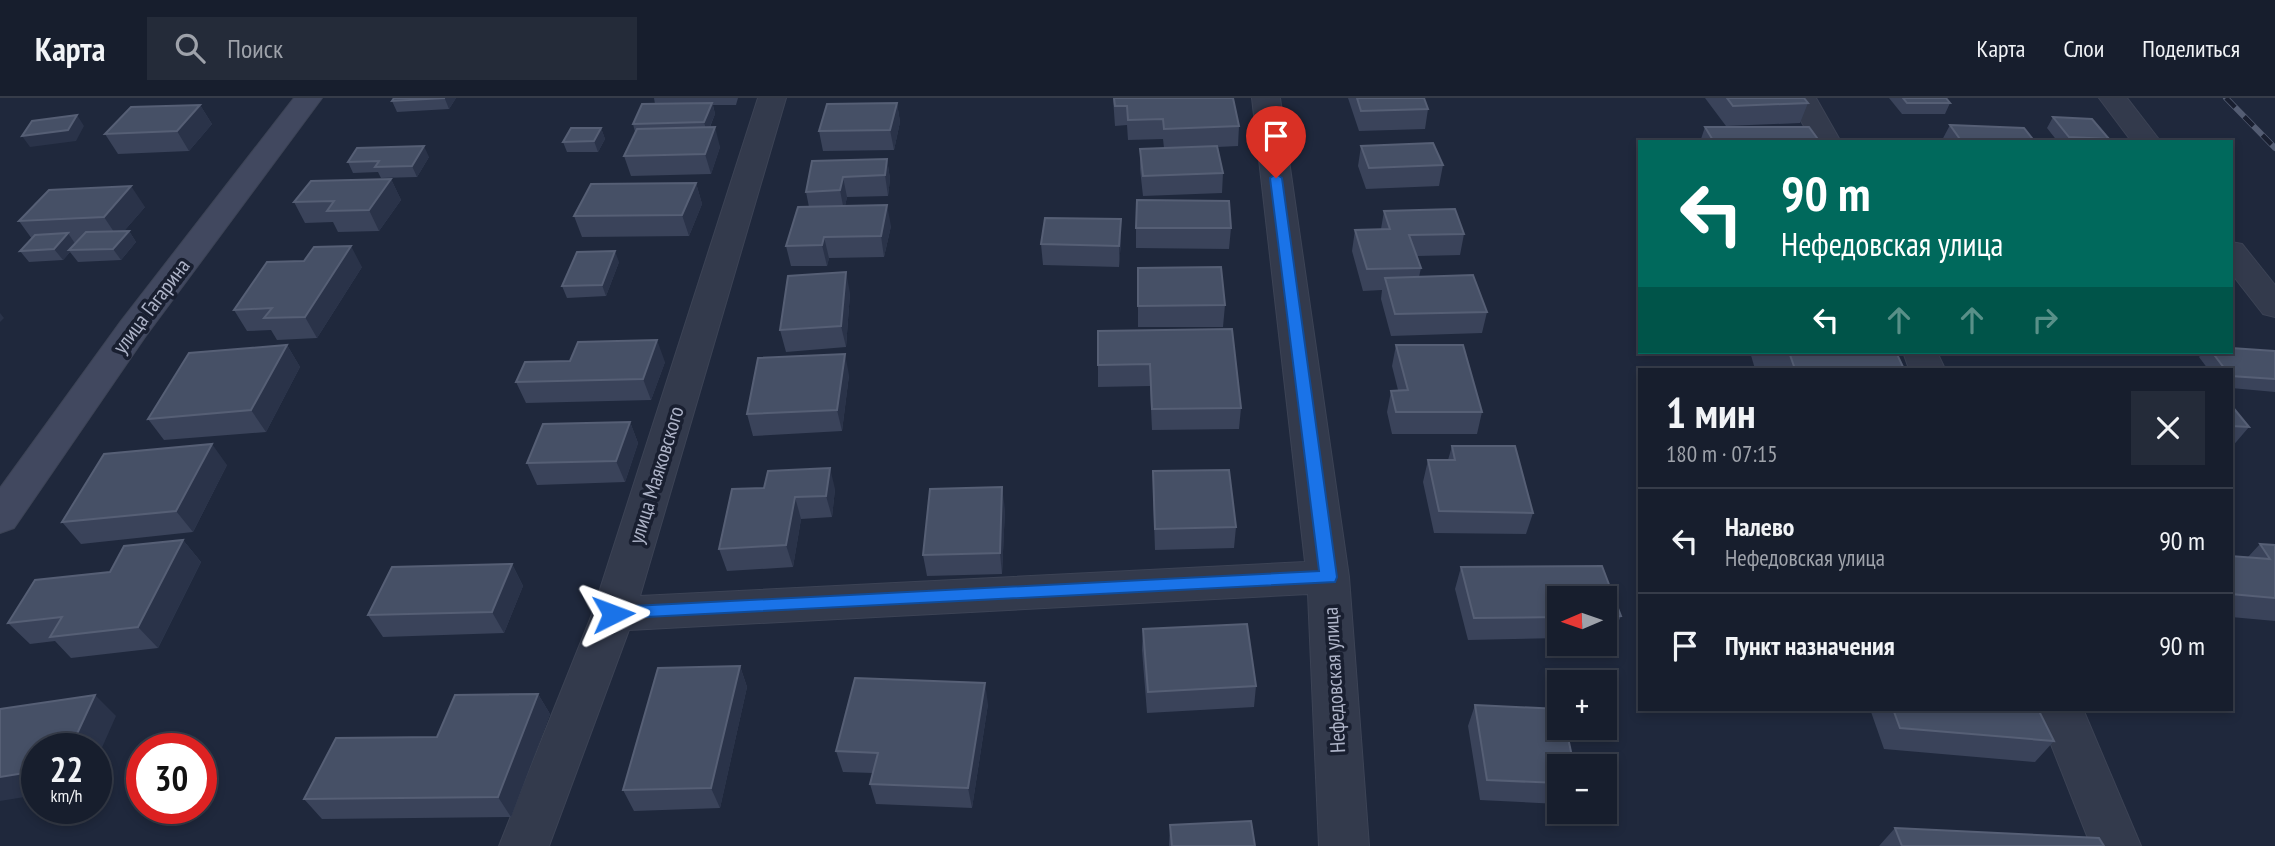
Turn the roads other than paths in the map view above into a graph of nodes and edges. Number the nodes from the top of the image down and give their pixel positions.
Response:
1 (308, 98) edge
2 (772, 98) edge
3 (1266, 98) edge
4 (1802, 98) edge
5 (2113, 98) edge
6 (1826, 140) edge
7 (2145, 140) edge
8 (2233, 254) edge
9 (2275, 307) edge
10 (0, 519) edge
11 (1328, 577) junction
12 (613, 614) junction
13 (2061, 711) edge
14 (524, 846) edge
15 (1344, 846) edge
16 (2116, 846) edge

1 - 10 main road, улица Гагарина
2 - 12 street, улица Маяковского
3 - 11 street, Нефедовская улица
4 - 6 street
5 - 7 street
8 - 9 street
11 - 12 street
11 - 15 street, Нефедовская улица
12 - 14 street, улица Маяковского
13 - 16 street

